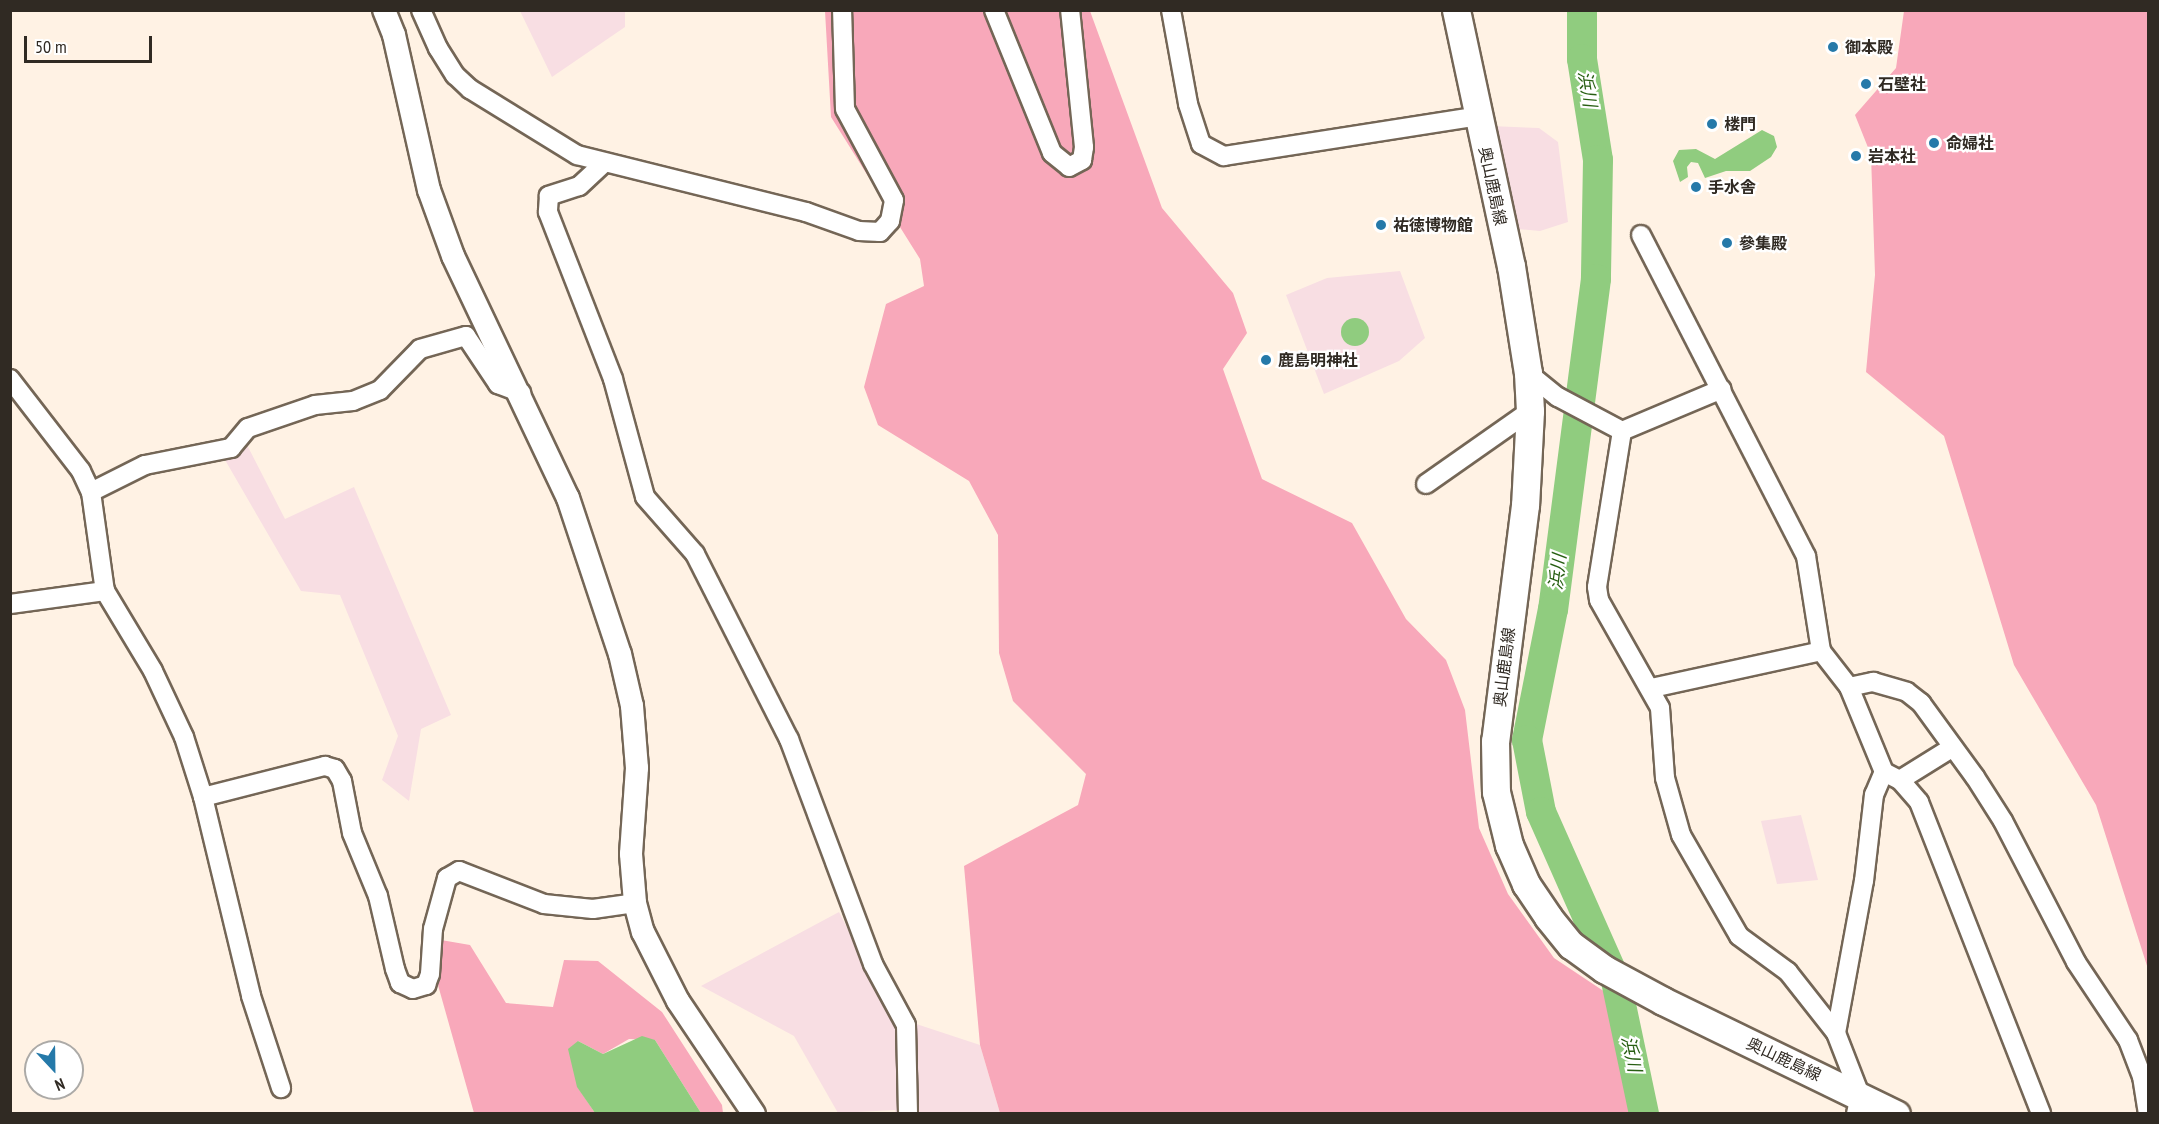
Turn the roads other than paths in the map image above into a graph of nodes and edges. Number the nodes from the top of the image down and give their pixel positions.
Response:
1 (384, 10) edge
2 (421, 10) edge
3 (842, 10) edge
4 (994, 10) edge
5 (1070, 10) edge
6 (1171, 10) edge
7 (1456, 10) edge
8 (1478, 116) junction
9 (604, 163) junction
10 (1641, 234) dead end
11 (1528, 373) junction
12 (10, 379) edge
13 (1722, 389) junction
14 (520, 393) junction
15 (1530, 411) junction
16 (1622, 431) junction
17 (1426, 484) dead end
18 (91, 492) junction
19 (105, 591) junction
20 (10, 604) edge
21 (1821, 651) junction
22 (1849, 687) junction
23 (1652, 688) junction
24 (1953, 747) junction
25 (1892, 776) junction
26 (203, 798) junction
27 (634, 903) junction
28 (1836, 1033) junction
29 (280, 1088) dead end
30 (1858, 1104) edge
31 (754, 1113) edge
32 (908, 1113) edge
33 (1896, 1113) edge
34 (2041, 1113) edge
35 (2148, 1113) edge

1 - 14 street
2 - 9 street
3 - 9 street
4 - 5 street
6 - 8 street
7 - 8 main road, 奥山鹿島線
8 - 11 main road, 奥山鹿島線
9 - 32 street
10 - 13 street
11 - 15 main road, 奥山鹿島線
11 - 16 street
12 - 18 street
13 - 16 street
13 - 21 street
14 - 18 street
14 - 27 street
15 - 17 street
15 - 30 main road, 奥山鹿島線
16 - 23 street
18 - 19 street
19 - 20 street
19 - 26 street
21 - 22 street
21 - 23 street
22 - 24 street
22 - 25 street
23 - 28 street
24 - 25 street
24 - 35 street
25 - 28 street
25 - 34 street
26 - 27 street
26 - 29 street
27 - 31 street
28 - 30 street
30 - 33 main road, 奥山鹿島線

